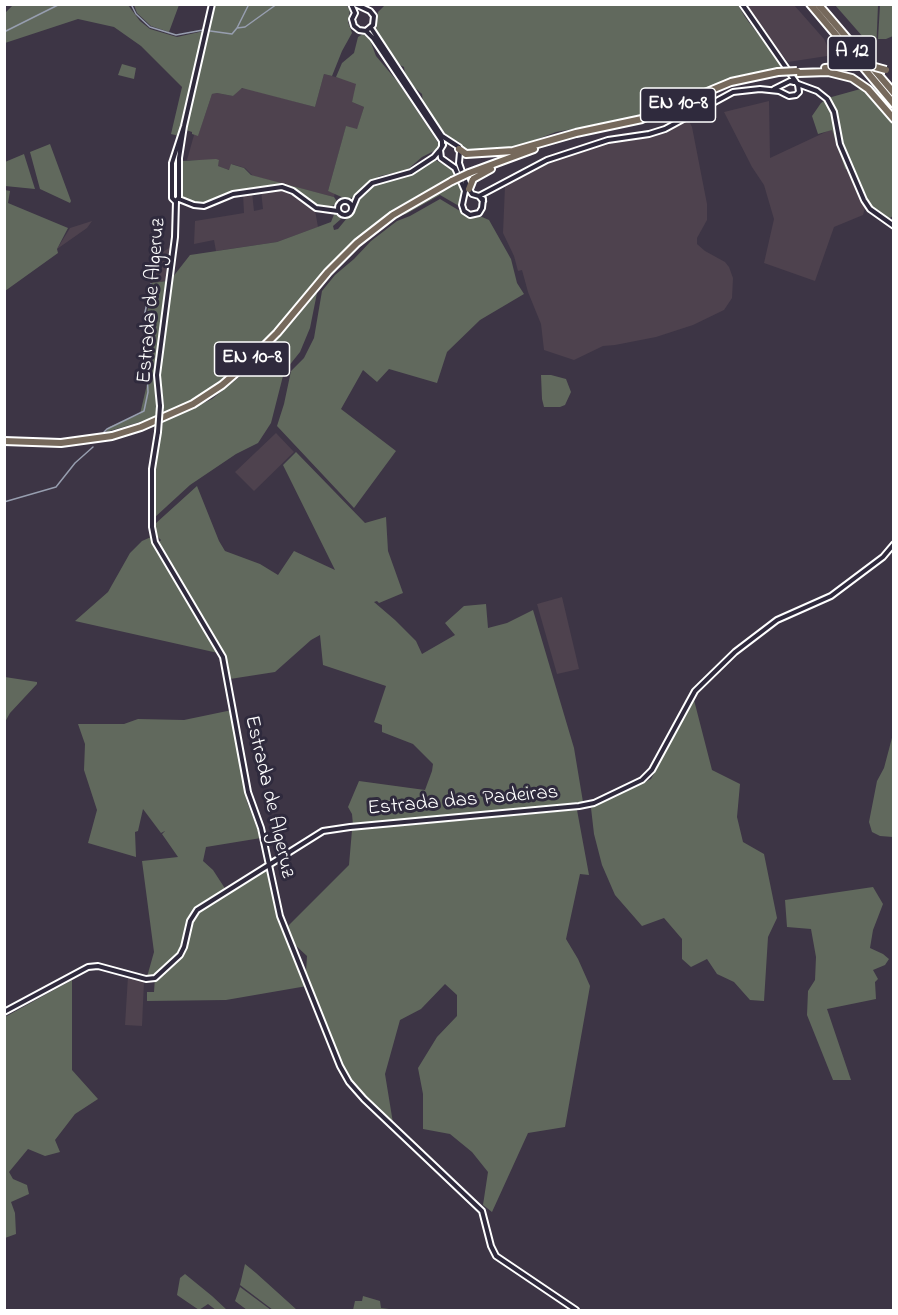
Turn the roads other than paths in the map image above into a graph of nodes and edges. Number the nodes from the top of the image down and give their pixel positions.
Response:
1 (212, 4) edge
2 (353, 4) edge
3 (742, 4) edge
4 (810, 4) edge
5 (818, 4) edge
6 (362, 9) junction
7 (355, 13) junction
8 (371, 28) junction
9 (366, 31) junction
10 (788, 72) junction
11 (797, 72) junction
12 (894, 73) edge
13 (787, 83) junction
14 (796, 83) junction
15 (766, 89) junction
16 (812, 89) junction
17 (785, 93) junction
18 (894, 93) edge
19 (798, 94) junction
20 (894, 104) edge
21 (894, 119) edge
22 (184, 126) junction
23 (449, 142) junction
24 (538, 146) junction
25 (441, 148) junction
26 (459, 148) junction
27 (434, 157) junction
28 (442, 159) junction
29 (458, 159) junction
30 (448, 163) junction
31 (173, 164) junction
32 (179, 165) junction
33 (488, 190) junction
34 (470, 192) junction
35 (479, 196) junction
36 (178, 198) junction
37 (357, 198) junction
38 (464, 199) junction
39 (483, 201) junction
40 (349, 202) junction
41 (338, 209) junction
42 (352, 209) junction
43 (894, 225) edge
44 (4, 441) edge
45 (894, 544) edge
46 (269, 865) junction
47 (4, 1012) edge
48 (576, 1311) edge

1 - 22 street, Estrada de Algeruz
2 - 6 street
2 - 7 street
3 - 10 street
4 - 20 highway, A 12
5 - 18 highway, A 12
6 - 7 street
6 - 8 street
7 - 9 street
8 - 9 street
8 - 23 street
9 - 25 street
10 - 13 street
10 - 14 street
11 - 12 highway, bridge
11 - 21 highway
11 - 24 highway, EN 10-8, bridge
13 - 14 street
13 - 15 street
13 - 17 street
14 - 16 street
14 - 19 street
15 - 17 street
15 - 33 street
16 - 19 street
16 - 43 street
17 - 19 street
22 - 31 street, Estrada de Algeruz
22 - 32 street, Estrada de Algeruz
23 - 25 street
23 - 26 street
24 - 26 highway
24 - 34 highway
24 - 44 highway, EN 10-8, bridge
25 - 27 street
25 - 28 street
26 - 29 street
27 - 28 street
27 - 37 street
28 - 30 street
29 - 30 street
29 - 34 street
30 - 38 street
31 - 32 street
31 - 36 street, Estrada de Algeruz
32 - 36 street, Estrada de Algeruz
33 - 35 street
33 - 39 street
34 - 35 street
34 - 38 street
35 - 39 street
36 - 41 street
36 - 46 street, Estrada de Algeruz, bridge
37 - 40 street
37 - 42 street
38 - 39 street
40 - 41 street
40 - 42 street
41 - 42 street
45 - 46 street, Estrada das Padeiras
46 - 47 street, Estrada das Padeiras
46 - 48 street, Estrada de Algeruz

